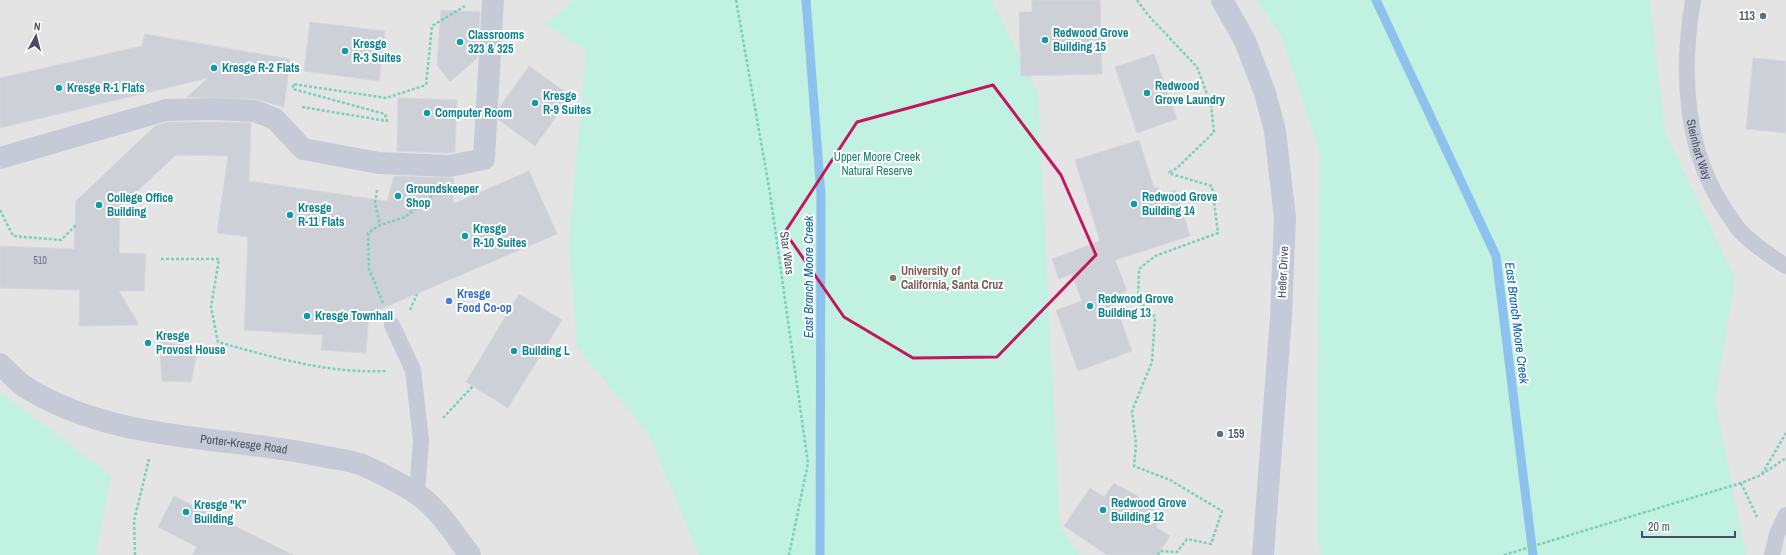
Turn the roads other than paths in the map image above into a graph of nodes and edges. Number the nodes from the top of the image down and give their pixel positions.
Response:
1 (1222, 0) edge
2 (1693, 0) edge
3 (493, 3) edge
4 (0, 158) edge
5 (1786, 266) edge
6 (392, 325) road end
7 (0, 364) edge
8 (417, 494) junction
9 (1786, 515) edge
10 (470, 555) edge
11 (1262, 555) edge
12 (1772, 555) edge

1 - 11 main road, Heller Drive
2 - 5 lane, Steinhart Way
3 - 4 street
6 - 8 lane
7 - 8 street, Porter-Kresge Road
8 - 10 street, Porter-Kresge Road
9 - 12 lane

